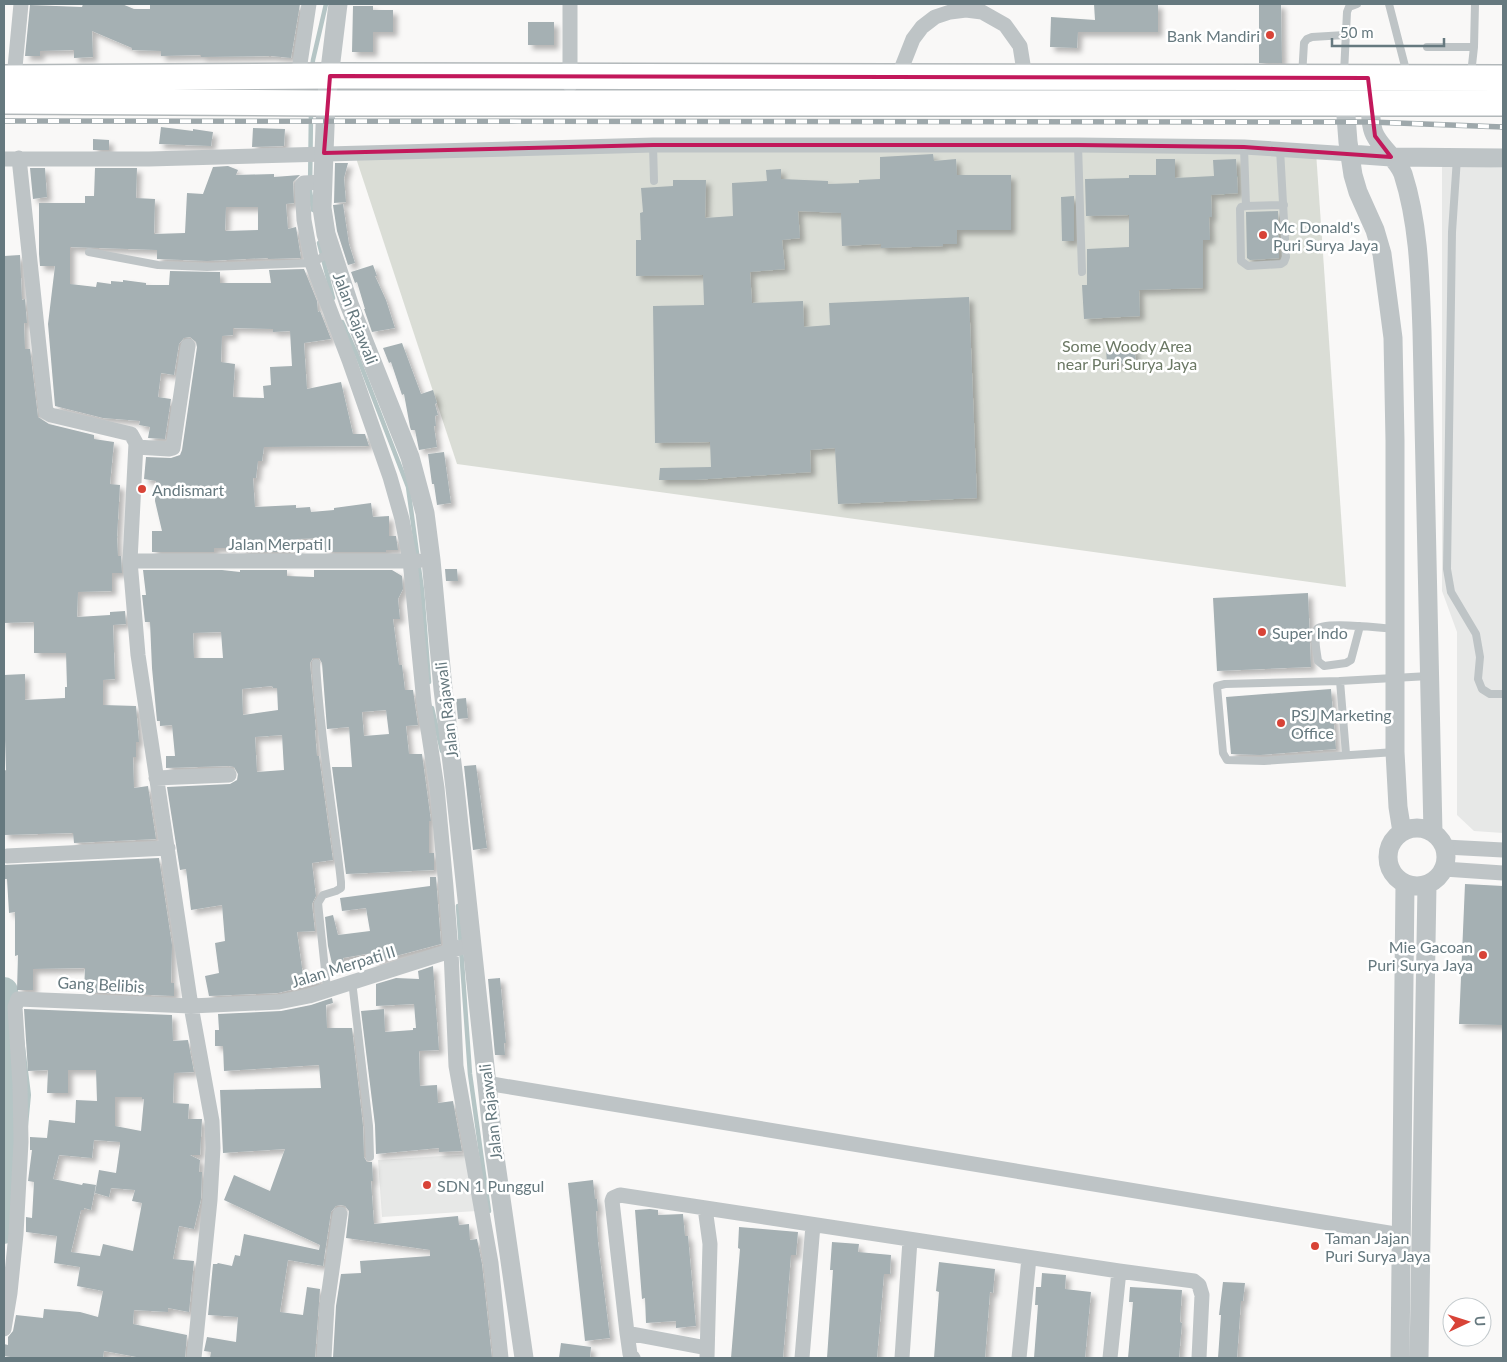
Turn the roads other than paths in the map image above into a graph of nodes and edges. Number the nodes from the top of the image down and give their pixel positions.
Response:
1 (21, 4) edge
2 (309, 4) edge
3 (338, 4) edge
4 (570, 4) edge
5 (1357, 4) edge
6 (1389, 4) edge
7 (1475, 4) edge
8 (986, 8) edge
9 (1345, 35) junction
10 (1427, 47) dead end
11 (1474, 47) junction
12 (313, 76) junction
13 (570, 76) junction
14 (898, 77) junction
15 (1025, 77) junction
16 (9, 78) edge
17 (1302, 78) junction
18 (1343, 78) junction
19 (1368, 78) junction
20 (1408, 78) junction
21 (1470, 78) junction
22 (1503, 78) edge
23 (4, 100) edge
24 (315, 102) junction
25 (571, 103) junction
26 (1345, 103) junction
27 (1370, 103) junction
28 (1503, 103) edge
29 (1078, 145) junction
30 (653, 146) junction
31 (1244, 147) junction
32 (1280, 149) junction
33 (322, 153) junction
34 (1350, 154) junction
35 (1391, 157) junction
36 (11, 158) edge
37 (1457, 158) junction
38 (1503, 158) edge
39 (654, 181) dead end
40 (321, 182) junction
41 (1284, 205) junction
42 (1246, 206) junction
43 (89, 252) dead end
44 (322, 257) junction
45 (1082, 272) dead end
46 (188, 346) dead end
47 (136, 447) junction
48 (421, 560) junction
49 (130, 561) junction
50 (1360, 626) junction
51 (1396, 629) junction
52 (316, 663) dead end
53 (1431, 676) junction
54 (1396, 678) junction
55 (1340, 681) junction
56 (1503, 694) edge
57 (1395, 752) junction
58 (1346, 754) junction
59 (229, 775) dead end
60 (156, 778) junction
61 (1402, 832) junction
62 (1439, 840) junction
63 (168, 848) junction
64 (1503, 850) edge
65 (7, 856) dead end
66 (1444, 869) junction
67 (1503, 872) edge
68 (1405, 884) junction
69 (1427, 885) junction
70 (461, 947) junction
71 (352, 981) junction
72 (327, 989) junction
73 (191, 1006) junction
74 (10, 1008) edge
75 (486, 1083) junction
76 (370, 1157) dead end
77 (487, 1182) junction
78 (705, 1208) junction
79 (724, 1211) junction
80 (340, 1214) dead end
81 (813, 1225) junction
82 (1401, 1235) junction
83 (910, 1240) junction
84 (710, 1244) junction
85 (1030, 1258) junction
86 (1119, 1271) junction
87 (4, 1329) edge
88 (627, 1333) junction
89 (707, 1353) edge
90 (194, 1358) edge
91 (324, 1358) edge
92 (501, 1358) edge
93 (524, 1358) edge
94 (633, 1358) edge
95 (802, 1358) edge
96 (902, 1358) edge
97 (1019, 1358) edge
98 (1110, 1358) edge
99 (1199, 1358) edge
100 (1400, 1358) edge
101 (1419, 1358) edge

1 - 16 street
2 - 12 street
3 - 12 street, Jalan Rajawali
4 - 13 street
5 - 9 lane
6 - 20 lane
7 - 11 lane
8 - 14 street
8 - 15 street
9 - 17 lane
9 - 18 lane
10 - 11 lane
11 - 21 lane
12 - 13 highway
12 - 16 highway
12 - 24 street, Jalan Rajawali
13 - 14 highway
13 - 25 street
14 - 15 highway
15 - 17 highway
17 - 18 highway
18 - 19 highway
18 - 26 highway
19 - 20 highway
19 - 27 highway
20 - 21 highway
21 - 22 highway
23 - 24 highway
24 - 25 highway
24 - 33 street, Jalan Rajawali
25 - 26 highway
26 - 27 highway
26 - 34 street
27 - 28 highway
27 - 35 street
29 - 30 street
29 - 31 street
29 - 45 lane
30 - 33 street
30 - 39 lane
31 - 32 street
31 - 42 lane
32 - 34 street
32 - 41 lane
33 - 36 street
33 - 40 street, Jalan Rajawali
34 - 35 street
34 - 51 street
35 - 37 street
35 - 53 street
36 - 47 street
37 - 38 street
37 - 56 lane
40 - 44 street, Jalan Rajawali
40 - 44 street
41 - 42 lane
41 - 42 lane
43 - 44 lane
44 - 48 street
44 - 48 street, Jalan Rajawali
46 - 47 street
47 - 49 street
48 - 49 street, Jalan Merpati I
48 - 70 street, Jalan Rajawali
49 - 60 street
50 - 50 lane
50 - 51 lane
51 - 54 street
52 - 72 lane
53 - 54 lane
53 - 62 street
54 - 55 lane
54 - 57 street
55 - 58 lane
55 - 58 lane
57 - 58 lane
57 - 61 street
59 - 60 street
60 - 63 street
61 - 62 street
61 - 68 street
62 - 64 street
62 - 66 street
63 - 65 street
63 - 73 street
66 - 67 street
66 - 69 street
68 - 69 street
68 - 82 street
69 - 101 street
70 - 71 street, Jalan Merpati II
70 - 75 street, Jalan Rajawali
70 - 77 street
71 - 72 street, Jalan Merpati II
71 - 76 lane
72 - 73 street, Jalan Merpati II
73 - 74 street, Gang Belibis
73 - 90 street
74 - 87 street
75 - 77 street, Jalan Rajawali
75 - 82 street
77 - 92 street
77 - 93 street, Jalan Rajawali
78 - 79 street
78 - 84 street
78 - 88 street
79 - 81 street
79 - 84 street
80 - 91 street
81 - 83 street
81 - 95 street
82 - 100 street
83 - 85 street
83 - 96 street
84 - 89 street
85 - 86 street
85 - 97 street
86 - 98 street
86 - 99 street
88 - 89 street
88 - 94 street

